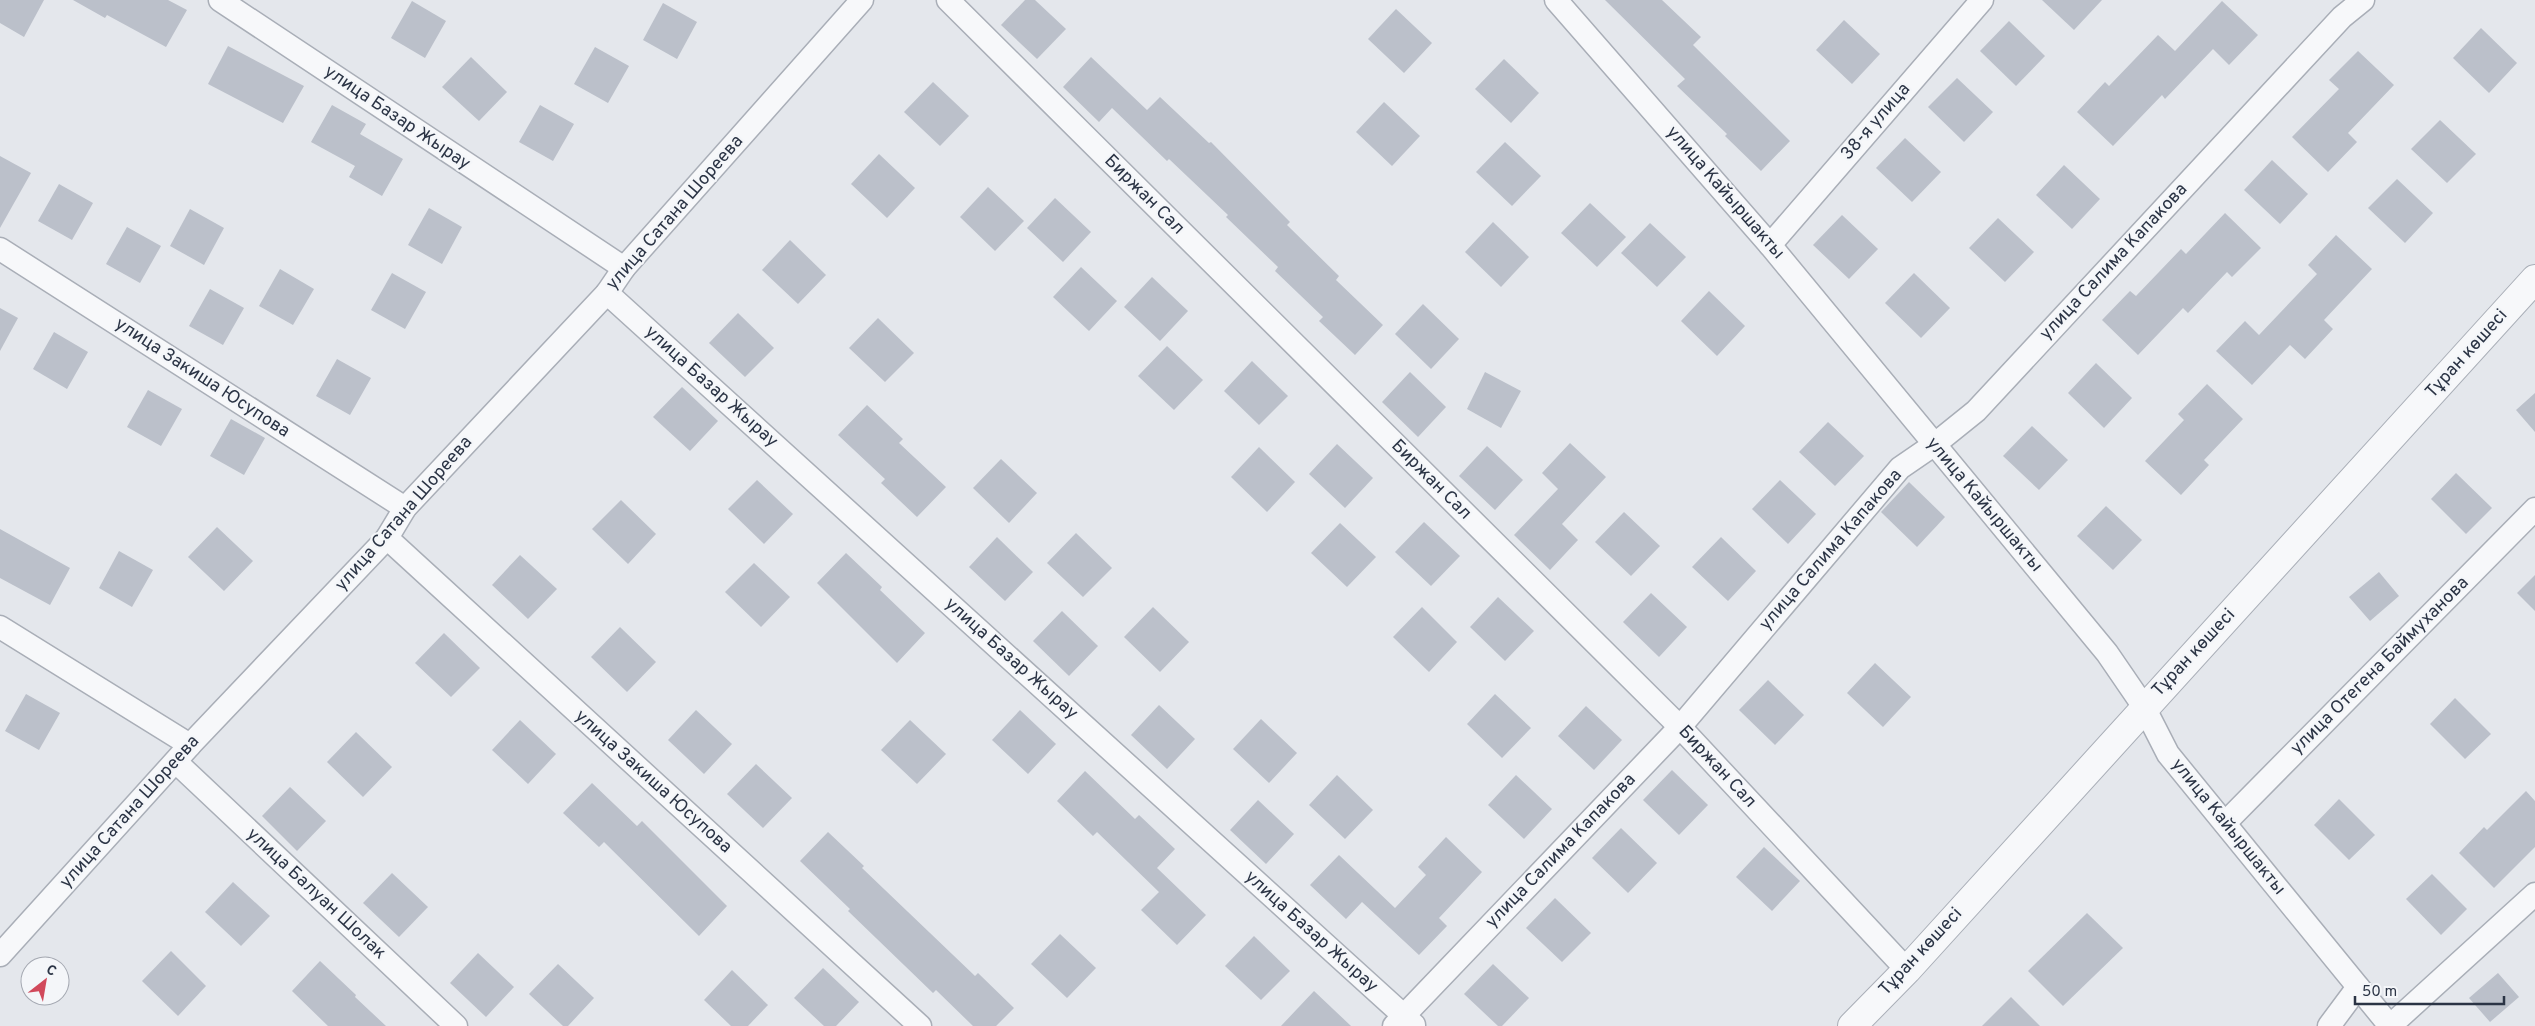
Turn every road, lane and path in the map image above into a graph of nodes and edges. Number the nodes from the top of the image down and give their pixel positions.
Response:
1 (220, 0) edge
2 (862, 0) edge
3 (948, 0) edge
4 (1556, 0) edge
5 (1982, 0) edge
6 (2363, 0) edge
7 (1770, 245) junction
8 (0, 248) edge
9 (624, 268) junction
10 (2535, 279) edge
11 (607, 293) junction
12 (1934, 444) junction
13 (405, 508) junction
14 (2535, 509) edge
15 (387, 538) junction
16 (0, 627) edge
17 (2144, 707) junction
18 (1680, 727) junction
19 (183, 754) junction
20 (2225, 824) junction
21 (2535, 894) edge
22 (0, 955) edge
23 (1907, 970) junction
24 (2358, 987) junction
25 (1404, 1023) edge
26 (456, 1026) edge
27 (920, 1026) edge
28 (1852, 1026) edge
29 (2329, 1026) edge
30 (2390, 1026) edge

1 - 9 street, улица Базар Жырау
2 - 9 street, улица Сатана Шореева
3 - 18 street, Биржан Сал
4 - 7 street, улица Кайыршакты
5 - 7 street, 38-я улица
6 - 12 street, улица Салима Капакова
7 - 12 street, улица Кайыршакты
8 - 13 street, улица Закиша Юсупова
9 - 11 street, улица Сатана Шореева
10 - 17 street, Тұран көшесі
11 - 13 street, улица Сатана Шореева
11 - 25 street, улица Базар Жырау
12 - 17 street, улица Кайыршакты
12 - 18 street, улица Салима Капакова
13 - 15 street, улица Сатана Шореева
14 - 20 street, улица Отегена Баймуханова
15 - 19 street, улица Сатана Шореева
15 - 27 street, улица Закиша Юсупова
16 - 19 street, улица Балуан Шолак
17 - 20 street, улица Кайыршакты
17 - 23 street, Тұран көшесі
18 - 23 street, Биржан Сал
18 - 25 street, улица Салима Капакова
19 - 22 street, улица Сатана Шореева
19 - 26 street, улица Балуан Шолак
20 - 24 street, улица Кайыршакты
21 - 30 street
23 - 28 street, Тұран көшесі
24 - 29 street
24 - 30 street, улица Кайыршакты

